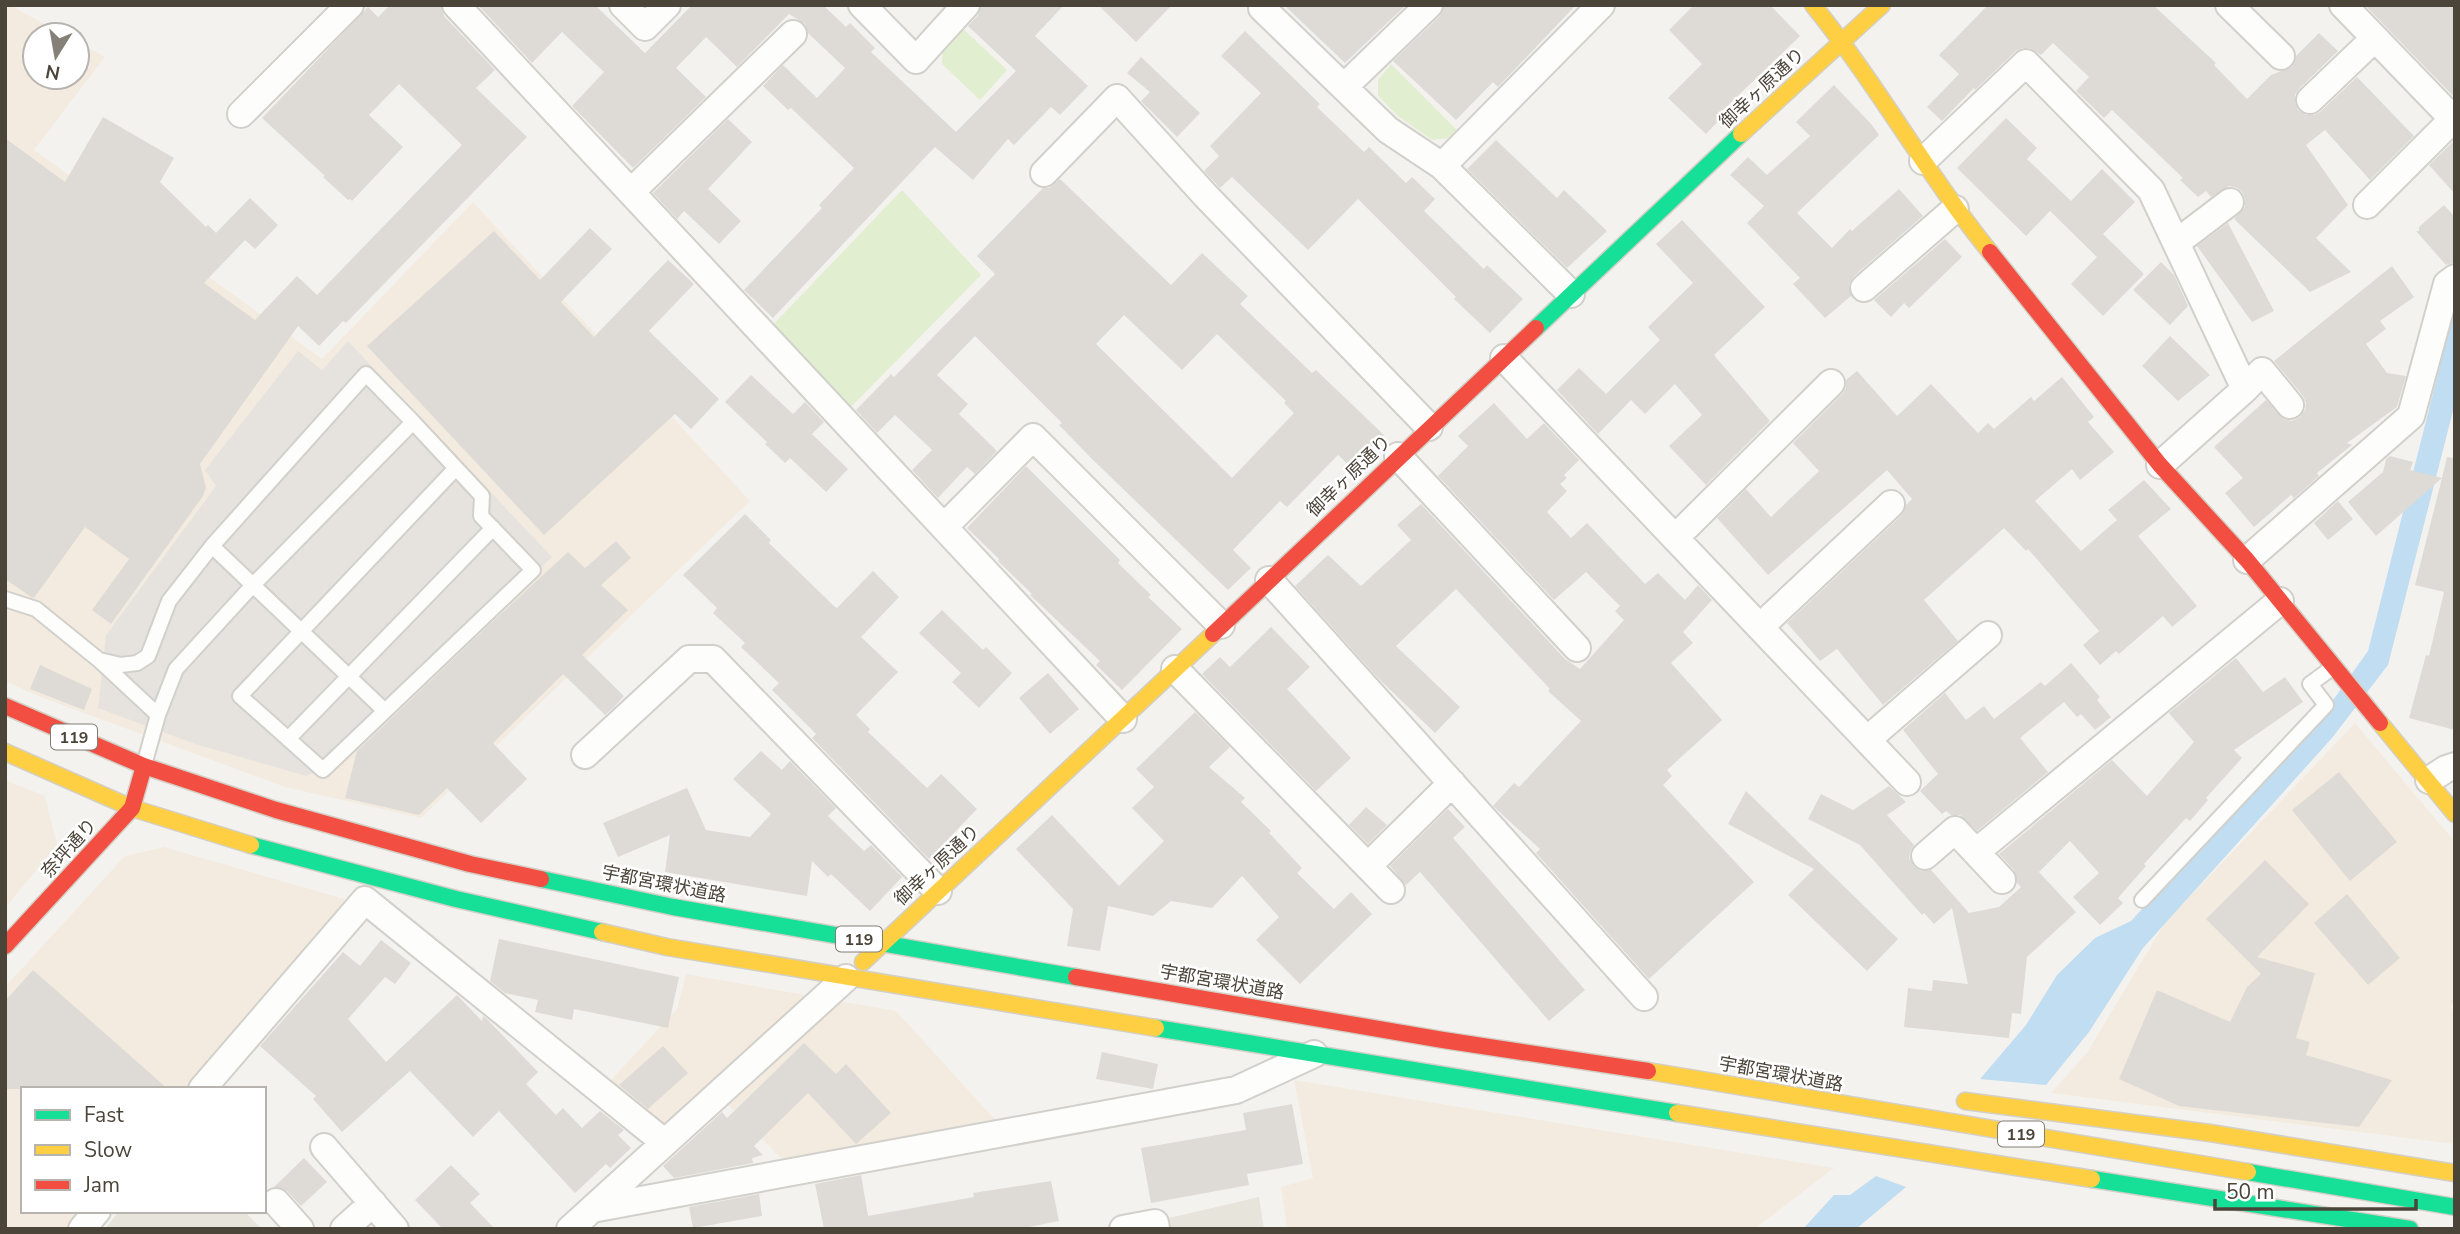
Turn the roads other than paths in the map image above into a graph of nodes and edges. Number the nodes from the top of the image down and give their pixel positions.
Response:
1 (350, 5) edge
2 (456, 5) edge
3 (623, 5) edge
4 (667, 5) edge
5 (863, 5) edge
6 (966, 5) edge
7 (1265, 5) edge
8 (1429, 5) edge
9 (1601, 5) edge
10 (1813, 5) edge
11 (1882, 5) edge
12 (2229, 5) edge
13 (2343, 5) edge
14 (793, 34) dead end
15 (2375, 38) junction
16 (1842, 41) junction
17 (2281, 56) dead end
18 (1344, 87) junction
19 (2310, 100) dead end
20 (241, 114) dead end
21 (2454, 118) edge
22 (1923, 161) junction
23 (1442, 166) junction
24 (1044, 173) dead end
25 (631, 192) junction
26 (2230, 202) dead end
27 (2367, 205) dead end
28 (1955, 209) junction
29 (2176, 243) junction
30 (2455, 278) edge
31 (1864, 288) dead end
32 (1571, 294) junction
33 (1504, 358) junction
34 (1831, 383) dead end
35 (2245, 388) junction
36 (2290, 405) dead end
37 (413, 422) junction
38 (1429, 427) junction
39 (1398, 456) junction
40 (2160, 466) junction
41 (456, 468) junction
42 (1891, 504) dead end
43 (944, 527) junction
44 (493, 528) junction
45 (1675, 538) junction
46 (212, 546) junction
47 (2247, 560) junction
48 (1269, 580) junction
49 (253, 585) junction
50 (5, 599) edge
51 (2280, 601) junction
52 (1221, 625) junction
53 (1760, 627) junction
54 (302, 631) junction
55 (1988, 635) dead end
56 (1577, 648) dead end
57 (99, 660) junction
58 (1175, 669) junction
59 (2337, 672) junction
60 (349, 676) junction
61 (5, 706) edge
62 (385, 710) junction
63 (158, 715) junction
64 (1123, 719) junction
65 (288, 739) junction
66 (1867, 740) junction
67 (5, 752) edge
68 (586, 755) dead end
69 (144, 766) junction
70 (2455, 766) edge
71 (2429, 780) junction
72 (1907, 782) dead end
73 (1452, 783) junction
74 (132, 808) junction
75 (2455, 814) edge
76 (1976, 852) junction
77 (1925, 856) dead end
78 (1368, 866) junction
79 (2002, 880) dead end
80 (367, 889) junction
81 (1391, 890) dead end
82 (938, 891) junction
83 (2142, 900) dead end
84 (882, 943) junction
85 (5, 946) edge
86 (846, 978) junction
87 (1644, 998) dead end
88 (1314, 1054) junction
89 (1587, 1061) junction
90 (204, 1087) edge
91 (1850, 1089) dead end
92 (1571, 1096) junction
93 (1947, 1099) dead end
94 (664, 1142) junction
95 (324, 1147) dead end
96 (1922, 1168) dead end
97 (2455, 1173) edge
98 (276, 1202) dead end
99 (373, 1203) junction
100 (2455, 1207) edge
101 (592, 1209) junction
102 (95, 1213) edge
103 (82, 1229) edge
104 (300, 1229) edge
105 (344, 1229) edge
106 (395, 1229) edge
107 (570, 1229) edge
108 (1123, 1229) edge
109 (1156, 1229) edge
110 (2410, 1229) edge

1 - 20 street
2 - 25 street
3 - 4 street
5 - 6 street
7 - 18 street
8 - 18 street
9 - 23 street
10 - 16 main road
11 - 16 main road, 御幸ヶ原通り
12 - 17 street
13 - 15 street
14 - 25 street
15 - 19 street
15 - 21 street
16 - 22 main road
16 - 32 main road, 御幸ヶ原通り
18 - 23 street
21 - 27 street
22 - 28 main road
22 - 29 street
23 - 32 street
24 - 38 street
25 - 43 street
26 - 29 street
28 - 31 street
28 - 40 main road
29 - 35 street
30 - 47 street
32 - 33 main road, 御幸ヶ原通り
33 - 38 main road, 御幸ヶ原通り
33 - 45 street
34 - 45 street
35 - 36 street
35 - 40 street
37 - 41 lane
37 - 46 lane
37 - 49 lane
38 - 39 main road, 御幸ヶ原通り
39 - 48 main road, 御幸ヶ原通り
39 - 56 street
40 - 47 main road
41 - 44 lane
41 - 54 lane
42 - 53 street
43 - 52 street
43 - 64 street
44 - 60 lane
44 - 62 lane
45 - 53 street
46 - 49 lane
46 - 57 lane
47 - 51 main road
48 - 52 main road, 御幸ヶ原通り
48 - 73 street
49 - 54 lane
49 - 63 lane
50 - 57 lane
51 - 59 main road
51 - 76 street
52 - 58 main road, 御幸ヶ原通り
53 - 66 street
54 - 60 lane
54 - 65 lane
55 - 66 street
57 - 63 lane
58 - 64 main road, 御幸ヶ原通り
58 - 78 street
59 - 71 main road
59 - 83 lane
60 - 62 lane
60 - 65 lane
61 - 69 main road, 宇都宮環状道路 / 119
62 - 65 lane
63 - 69 lane
64 - 82 main road, 御幸ヶ原通り
66 - 72 street
67 - 74 main road, 119
68 - 82 street
69 - 74 main road, 奈坪通り
69 - 84 main road, 宇都宮環状道路 / 119
70 - 71 street
71 - 75 main road
73 - 78 street
73 - 87 street
74 - 80 main road, 119
74 - 85 main road, 奈坪通り
76 - 77 street
76 - 79 street
78 - 81 street
80 - 86 main road, 119
80 - 90 street
80 - 94 street
82 - 84 main road, 御幸ヶ原通り
84 - 86 main road, 御幸ヶ原通り
84 - 89 main road, 宇都宮環状道路 / 119
86 - 88 main road, 119
86 - 94 street
88 - 92 main road, 119
88 - 101 street
89 - 91 main road, 119
89 - 100 main road, 宇都宮環状道路 / 119
92 - 96 main road, 119
92 - 110 main road, 119
93 - 97 main road, 119
94 - 101 street
95 - 99 street
98 - 104 street
99 - 105 street
99 - 106 street
101 - 107 street
102 - 103 street
108 - 109 street

